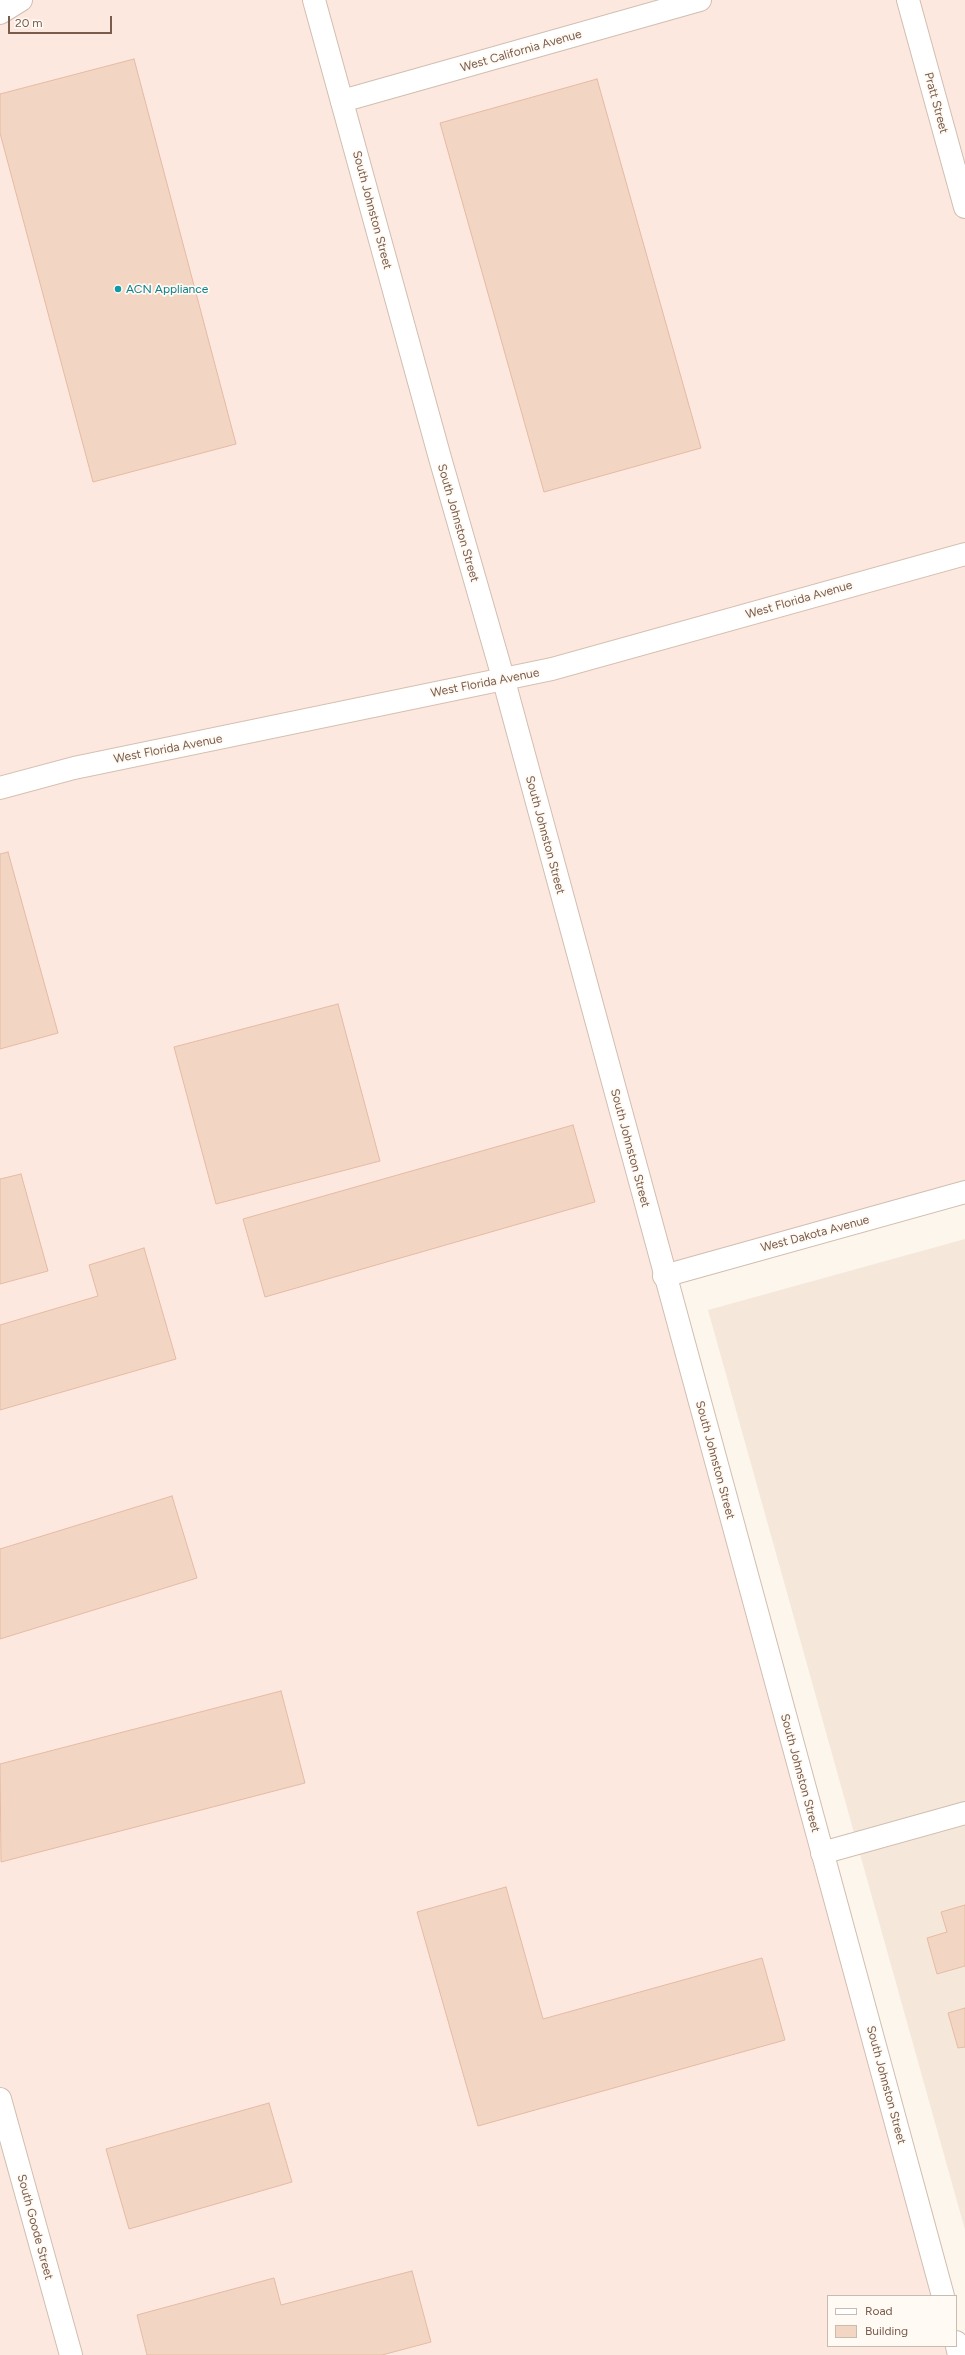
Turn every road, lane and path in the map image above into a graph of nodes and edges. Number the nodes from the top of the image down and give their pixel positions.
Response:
1 (21, 0) edge
2 (314, 0) edge
3 (700, 0) edge
4 (908, 0) edge
5 (0, 13) edge
6 (342, 101) junction
7 (965, 207) edge
8 (965, 554) edge
9 (504, 681) junction
10 (0, 788) edge
11 (965, 1192) edge
12 (664, 1276) junction
13 (965, 1814) edge
14 (822, 1853) junction
15 (0, 2099) edge
16 (943, 2295) edge
17 (71, 2355) edge

1 - 5 street
2 - 6 street, South Johnston Street
3 - 6 street, West California Avenue
4 - 7 street, Pratt Street
6 - 9 street, South Johnston Street
8 - 9 street, West Florida Avenue
9 - 10 street, West Florida Avenue
9 - 12 street, South Johnston Street
11 - 12 street, West Dakota Avenue
12 - 14 street, South Johnston Street
13 - 14 street
14 - 16 street, South Johnston Street
15 - 17 street, South Goode Street

